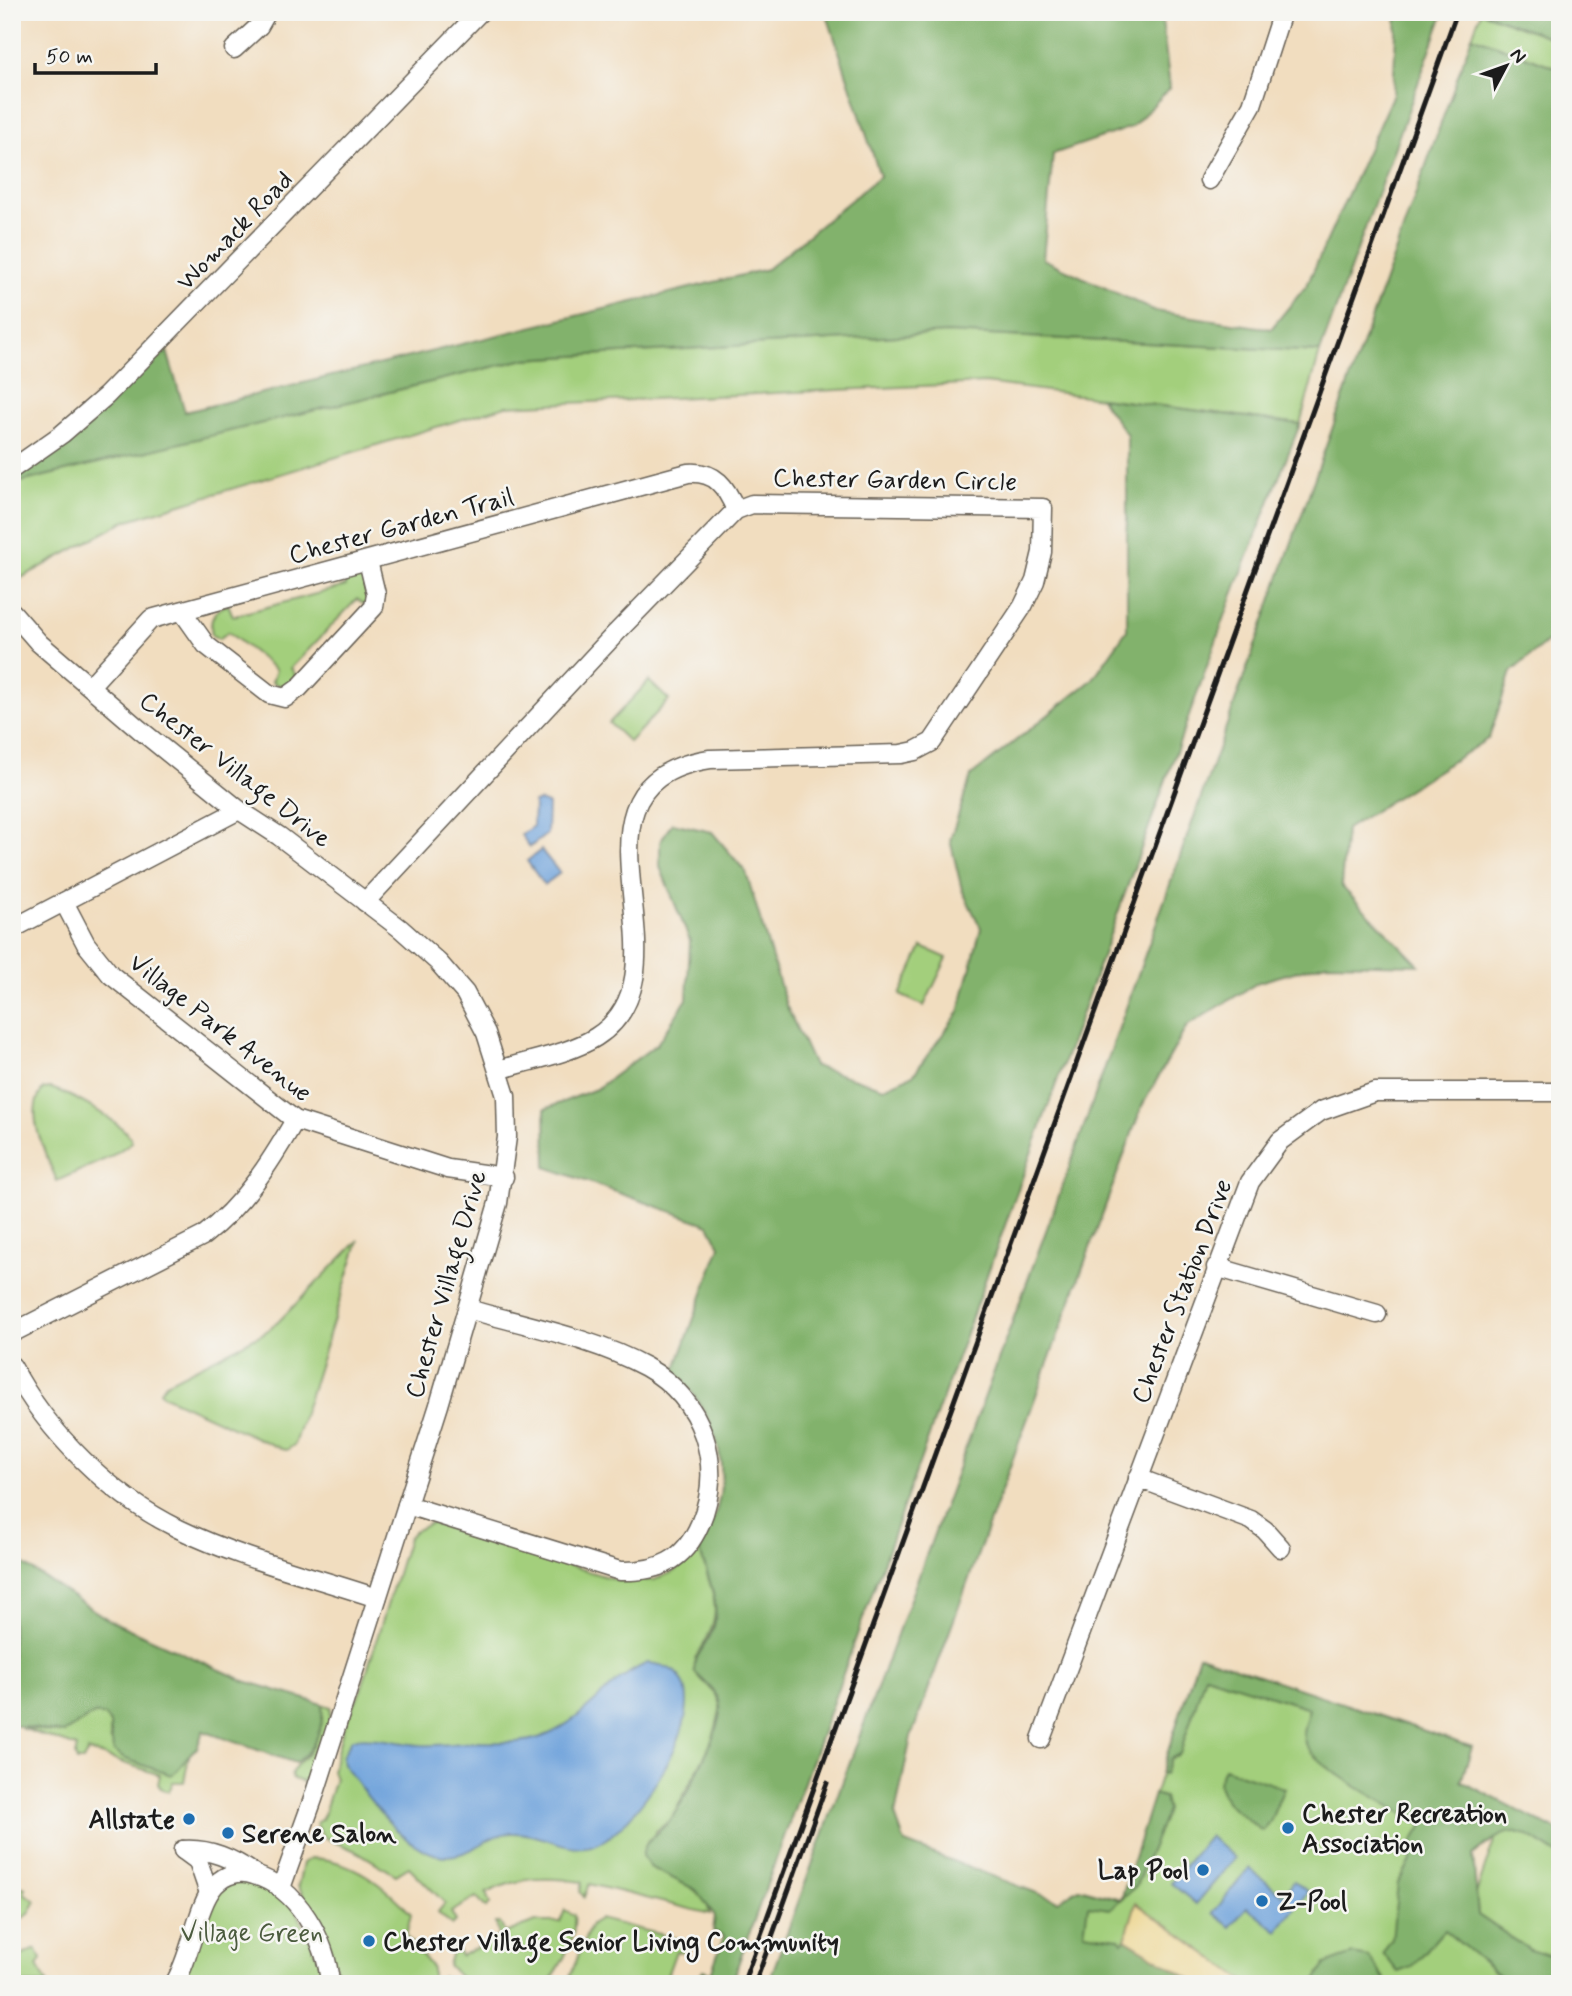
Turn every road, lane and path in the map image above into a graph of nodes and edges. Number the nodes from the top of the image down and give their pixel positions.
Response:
1 (267, 12) edge
2 (480, 12) edge
3 (1282, 12) edge
4 (234, 50) dead end
5 (1209, 180) dead end
6 (12, 469) edge
7 (736, 510) junction
8 (368, 561) junction
9 (182, 611) junction
10 (12, 612) edge
11 (90, 686) junction
12 (239, 810) junction
13 (64, 902) junction
14 (365, 902) junction
15 (12, 929) edge
16 (499, 1070) junction
17 (1560, 1092) edge
18 (295, 1120) junction
19 (504, 1177) junction
20 (1216, 1267) junction
21 (468, 1309) junction
22 (1377, 1314) dead end
23 (12, 1333) edge
24 (12, 1366) edge
25 (1138, 1478) junction
26 (407, 1505) junction
27 (1281, 1548) dead end
28 (377, 1598) junction
29 (1041, 1739) dead end
30 (258, 1876) junction
31 (281, 1888) junction
32 (209, 1893) junction
33 (183, 1975) edge
34 (174, 1984) edge
35 (330, 1984) edge

1 - 4 street
2 - 6 street, Womack Road
3 - 5 street
7 - 8 street, Chester Garden Trail
7 - 14 street
7 - 16 street, Chester Garden Circle
8 - 9 street, Chester Garden Trail
8 - 9 street
9 - 11 street, Chester Garden Trail
10 - 11 street, Chester Village Drive
11 - 12 street, Chester Village Drive
12 - 13 street
12 - 14 street, Chester Village Drive
13 - 15 street
13 - 18 street, Village Park Avenue
14 - 16 street, Chester Village Drive
16 - 19 street, Chester Village Drive
17 - 20 street, Chester Station Drive
18 - 19 street, Village Park Avenue
18 - 23 street
19 - 21 street, Chester Village Drive
20 - 22 street
20 - 25 street, Chester Station Drive
21 - 26 street, Chester Village Drive
21 - 26 street
24 - 28 street
25 - 27 street
25 - 29 street, Chester Station Drive
26 - 28 street, Chester Village Drive
28 - 31 street, Chester Village Drive
30 - 31 street
30 - 32 street
30 - 32 street
31 - 35 street
32 - 33 street
33 - 34 street

